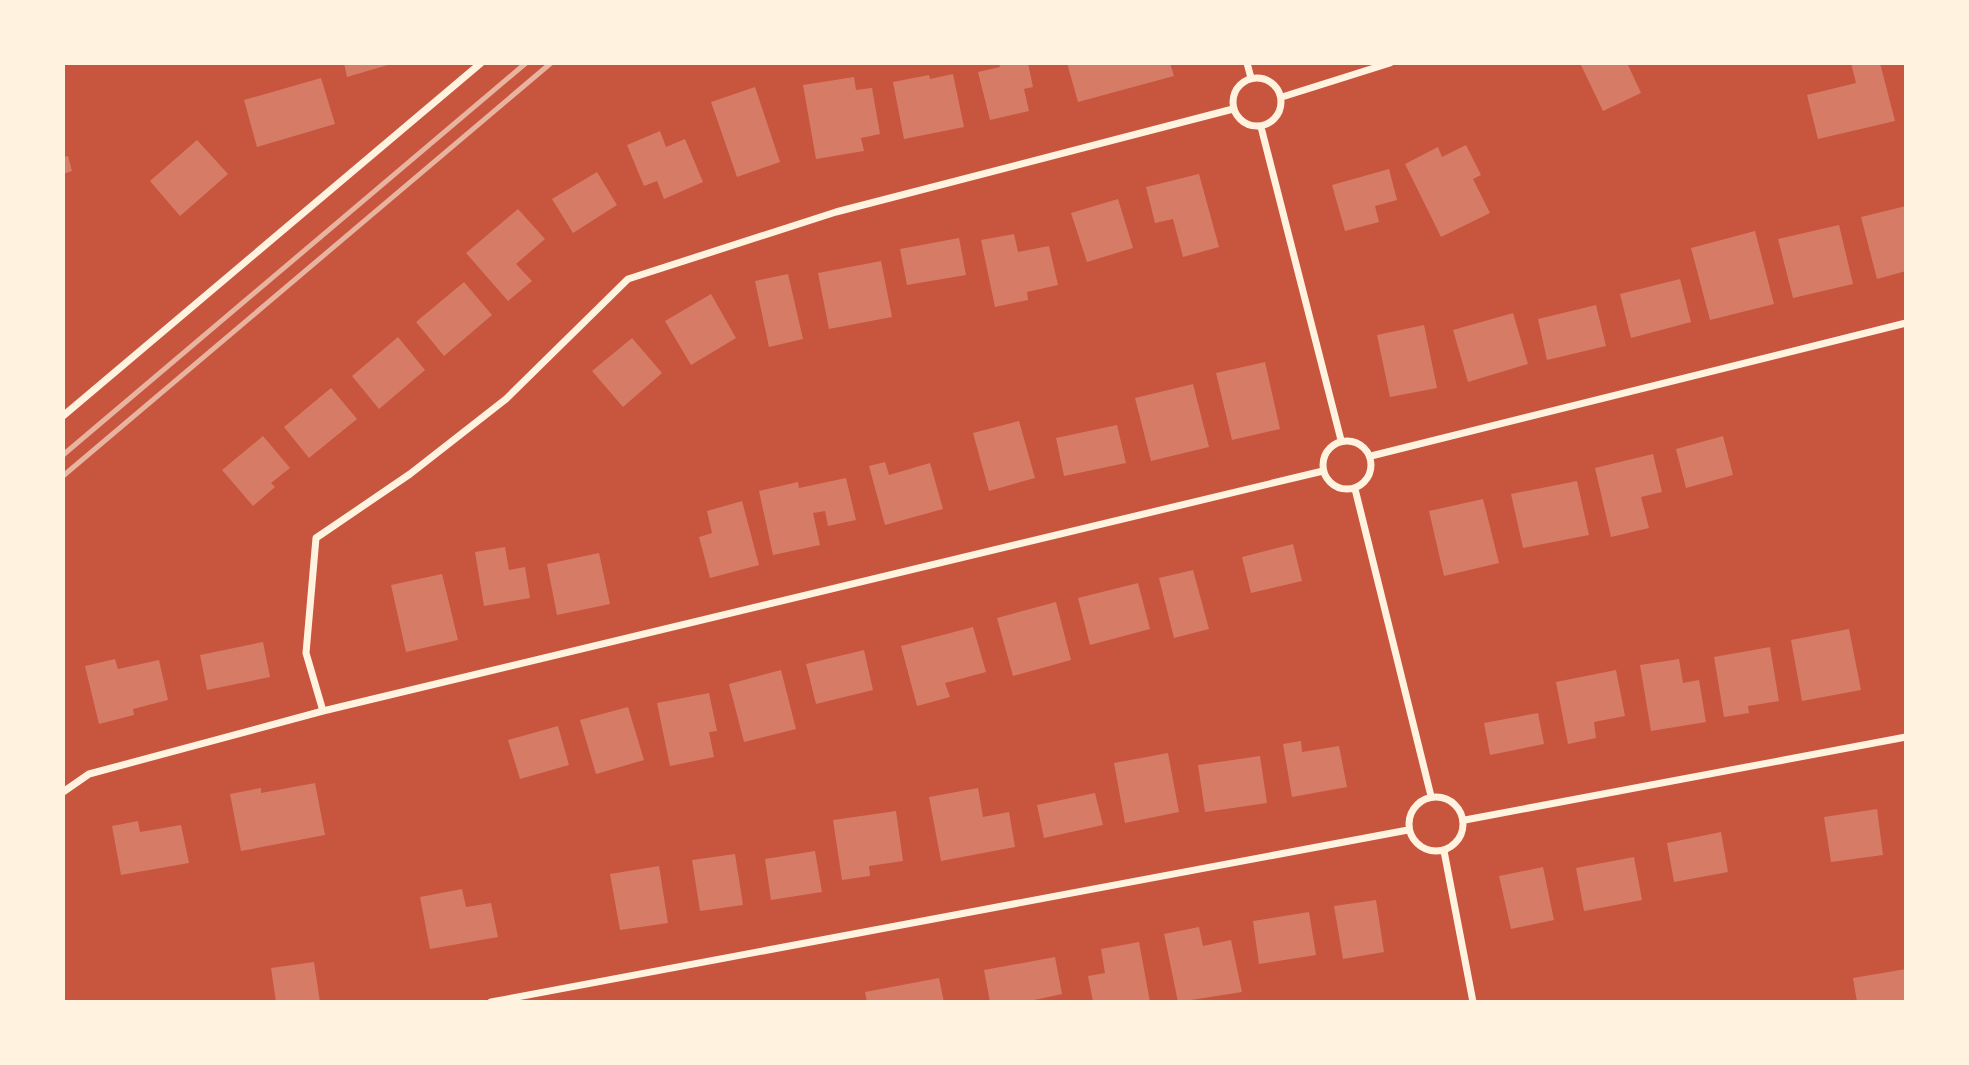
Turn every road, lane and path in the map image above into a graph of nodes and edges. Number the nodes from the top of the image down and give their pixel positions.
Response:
1 (481, 63) edge
2 (1247, 63) edge
3 (1390, 63) edge
4 (1251, 78) junction
5 (1282, 97) junction
6 (1233, 109) junction
7 (1261, 127) junction
8 (1906, 323) edge
9 (63, 416) edge
10 (1341, 440) junction
11 (1371, 456) junction
12 (1323, 471) junction
13 (1355, 489) junction
14 (323, 711) junction
15 (1906, 737) edge
16 (63, 792) edge
17 (1431, 796) junction
18 (1465, 820) junction
19 (1408, 830) junction
20 (1444, 851) junction
21 (491, 1002) edge
22 (1473, 1002) edge

1 - 9 street
2 - 4 street
3 - 5 street
4 - 5 street
4 - 6 street
5 - 7 street
6 - 7 street
6 - 14 street
7 - 10 street
8 - 11 street
10 - 11 street
10 - 12 street
11 - 13 street
12 - 13 street
12 - 14 street
13 - 17 street
14 - 16 street
15 - 18 street
17 - 18 street
17 - 19 street
18 - 20 street
19 - 20 street
19 - 21 street
20 - 22 street

